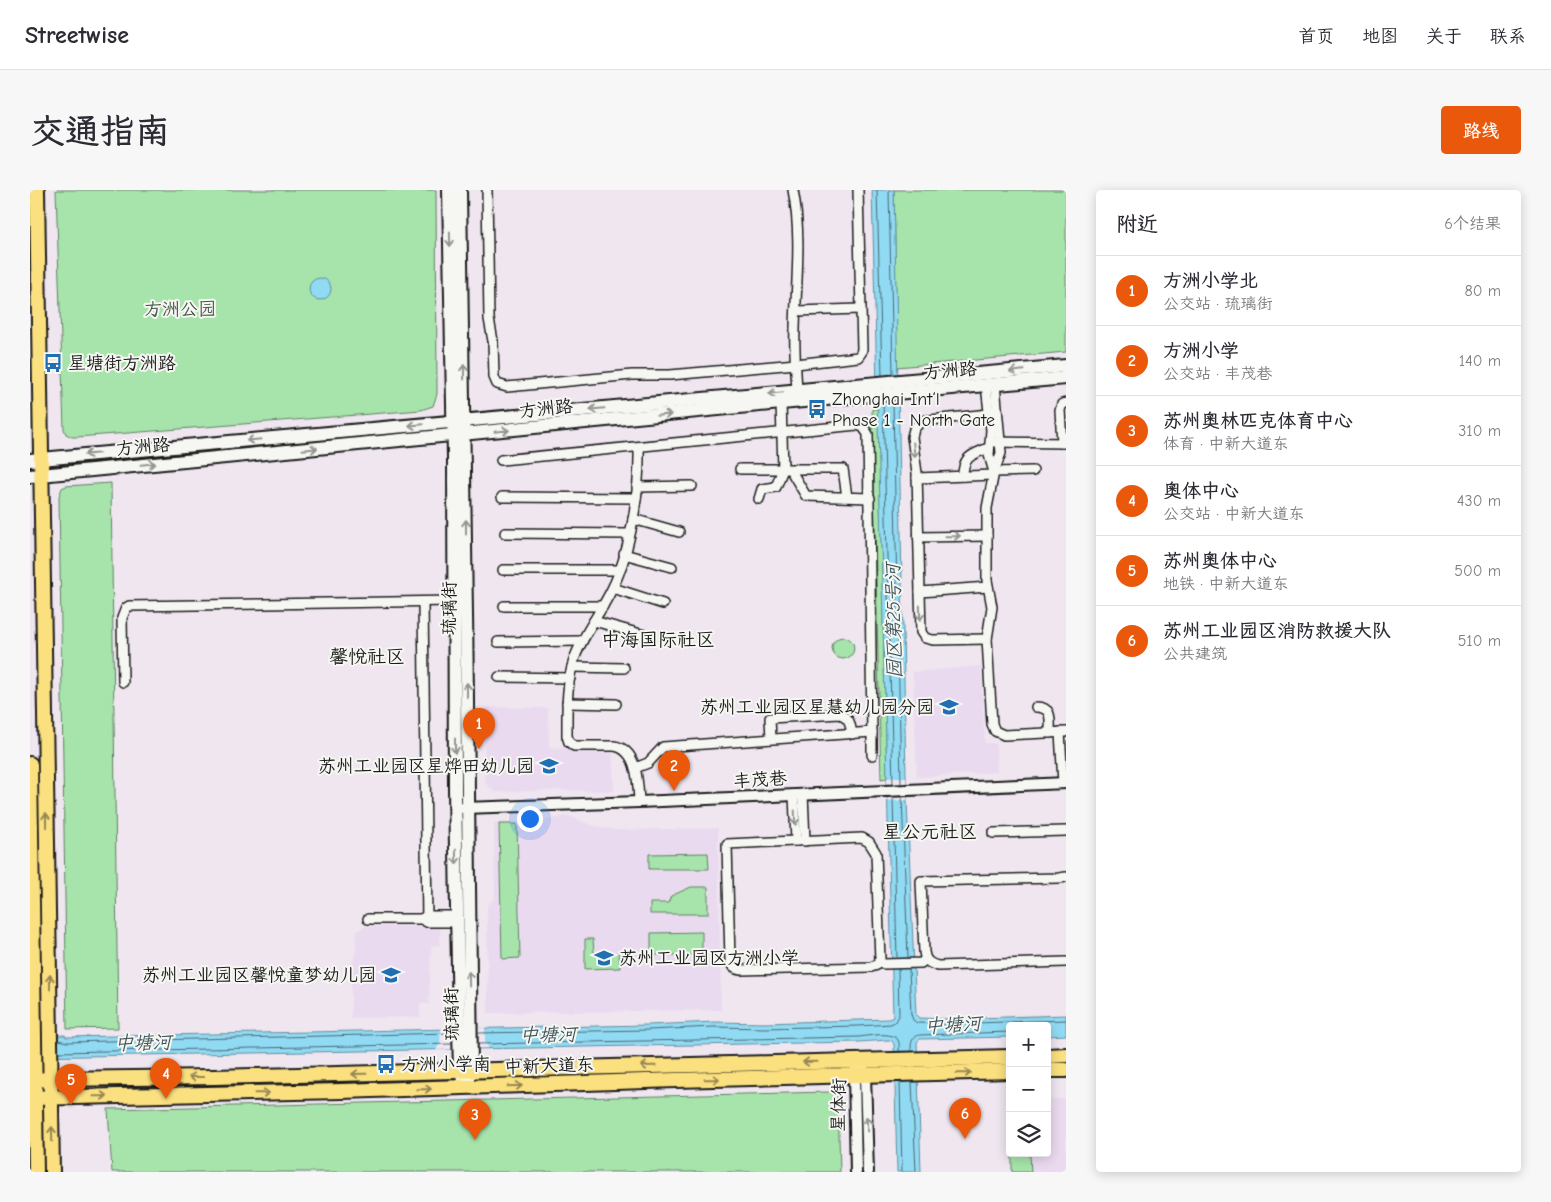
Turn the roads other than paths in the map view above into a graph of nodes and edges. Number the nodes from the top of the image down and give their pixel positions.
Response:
1 (37, 190) edge
2 (449, 190) edge
3 (460, 190) edge
4 (487, 190) edge
5 (792, 190) edge
6 (858, 190) edge
7 (861, 308) junction
8 (796, 310) junction
9 (796, 364) junction
10 (1066, 366) edge
11 (1066, 378) edge
12 (991, 385) junction
13 (898, 387) junction
14 (877, 389) junction
15 (797, 391) junction
16 (781, 403) junction
17 (1066, 403) edge
18 (989, 414) junction
19 (459, 427) junction
20 (781, 433) junction
21 (1001, 442) junction
22 (1064, 443) edge
23 (989, 445) junction
24 (638, 447) junction
25 (36, 460) edge
26 (501, 460) dead end
27 (787, 469) junction
28 (740, 470) dead end
29 (1033, 471) dead end
30 (994, 474) junction
31 (36, 476) edge
32 (963, 476) junction
33 (917, 478) junction
34 (779, 479) junction
35 (796, 479) junction
36 (692, 486) dead end
37 (637, 487) junction
38 (502, 497) dead end
39 (847, 497) junction
40 (636, 498) junction
41 (870, 498) junction
42 (759, 499) dead end
43 (633, 519) junction
44 (505, 532) dead end
45 (679, 532) dead end
46 (629, 534) junction
47 (987, 536) junction
48 (918, 537) junction
49 (624, 554) junction
50 (672, 567) dead end
51 (503, 570) dead end
52 (619, 570) junction
53 (988, 587) junction
54 (613, 588) junction
55 (920, 592) junction
56 (454, 601) junction
57 (423, 602) junction
58 (663, 604) dead end
59 (504, 606) dead end
60 (603, 606) junction
61 (594, 621) junction
62 (648, 636) dead end
63 (987, 639) junction
64 (582, 641) junction
65 (498, 642) dead end
66 (572, 667) junction
67 (624, 668) dead end
68 (499, 678) dead end
69 (570, 678) junction
70 (124, 682) dead end
71 (567, 704) junction
72 (616, 704) dead end
73 (1036, 707) dead end
74 (872, 732) junction
75 (1063, 732) edge
76 (1050, 733) junction
77 (852, 734) junction
78 (771, 739) junction
79 (872, 755) dead end
80 (30, 764) edge
81 (637, 766) junction
82 (1064, 783) edge
83 (798, 795) junction
84 (642, 802) junction
85 (461, 808) junction
86 (1066, 831) edge
87 (993, 833) dead end
88 (800, 841) junction
89 (1066, 876) edge
90 (425, 919) junction
91 (457, 919) junction
92 (368, 920) dead end
93 (926, 960) junction
94 (879, 962) junction
95 (1066, 962) edge
96 (464, 1028) junction
97 (1066, 1055) edge
98 (1051, 1056) edge
99 (1006, 1057) edge
100 (859, 1061) junction
101 (1051, 1070) edge
102 (1066, 1070) edge
103 (465, 1071) junction
104 (1006, 1071) edge
105 (860, 1075) junction
106 (50, 1078) junction
107 (32, 1080) edge
108 (466, 1087) junction
109 (51, 1096) junction
110 (32, 1098) edge
111 (36, 1172) edge
112 (52, 1172) edge
113 (856, 1172) edge
114 (868, 1172) edge

1 - 25 main road
2 -> 19 main road, 琉璃街
19 -> 3 main road, 琉璃街
4 - 9 street
5 - 8 street
6 - 7 street
7 - 8 street
7 - 9 street
8 - 9 street
9 - 15 street
10 -> 13 main road, 方洲路
11 - 12 main road, 方洲路
12 - 13 main road, 方洲路
12 - 18 street
12 - 21 street
13 - 14 main road, 方洲路
14 - 15 main road, 方洲路
14 - 16 main road, 方洲路
15 -> 19 main road, 方洲路
19 -> 16 main road, 方洲路
16 - 20 street
17 - 22 street
18 - 23 street
18 -> 33 street
19 -> 25 main road, 方洲路
31 -> 19 main road, 方洲路
19 - 56 main road, 琉璃街
85 -> 19 main road, 琉璃街
20 - 24 street
20 - 27 street
20 - 41 street
21 - 22 street
21 - 23 street
21 - 30 street
23 - 30 street
23 - 32 street
24 - 26 street
24 - 37 street
25 - 31 main road
27 - 28 street
27 - 34 street
27 - 35 street
27 - 39 street
29 - 30 street
30 - 32 street
30 - 47 street
106 -> 31 main road
32 - 33 street
33 - 48 street
34 - 35 street
34 - 42 street
35 - 39 street
36 - 37 street
37 - 40 street
38 - 40 street
39 - 41 street
40 - 43 street
41 - 74 street
43 - 45 street
43 - 46 street
44 - 46 street
46 - 49 street
48 -> 47 street
47 - 53 street
48 - 55 street
49 - 50 street
49 - 52 street
51 - 52 street
52 - 54 street
53 - 55 street
53 - 63 street
54 - 58 street
54 - 60 street
55 -> 63 street
56 - 57 street
56 -> 85 main road, 琉璃街
57 - 70 street
57 - 90 street
59 - 60 street
60 - 61 street
61 - 62 street
61 - 64 street
63 - 76 street
64 - 65 street
64 - 66 street
66 - 67 street
66 - 69 street
68 - 69 street
69 - 71 street
71 - 72 street
71 - 81 street
73 - 76 street
74 - 77 street
74 - 79 street
75 - 76 street
75 - 82 street
77 - 78 street
77 - 78 street
78 - 81 street
80 - 107 main road
81 - 84 street
82 - 83 street, 丰茂巷
83 - 84 street, 丰茂巷
83 - 88 street
84 - 85 street, 丰茂巷
85 -> 91 main road, 琉璃街
96 -> 85 main road, 琉璃街
86 - 87 street
88 - 94 street
88 - 94 street
89 - 93 street
90 - 91 street
90 - 92 street
91 - 96 main road, 琉璃街
93 - 94 street
93 - 95 street
96 - 103 main road, 琉璃街
97 - 98 main road
99 - 100 main road, 中新大道东
100 -> 103 main road, 中新大道东
100 - 105 street, 星体街
101 - 102 main road
103 -> 106 main road, 中新大道东
103 - 108 main road, 琉璃街
105 -> 104 main road, 中新大道东
108 -> 105 main road, 中新大道东
105 - 113 street, 星体街
114 -> 105 street, 星体街
106 - 107 main road, 中新大道东
106 - 109 main road
107 - 110 main road
109 -> 108 main road, 中新大道东
109 - 110 main road, 中新大道东
112 -> 109 main road
110 - 111 main road

